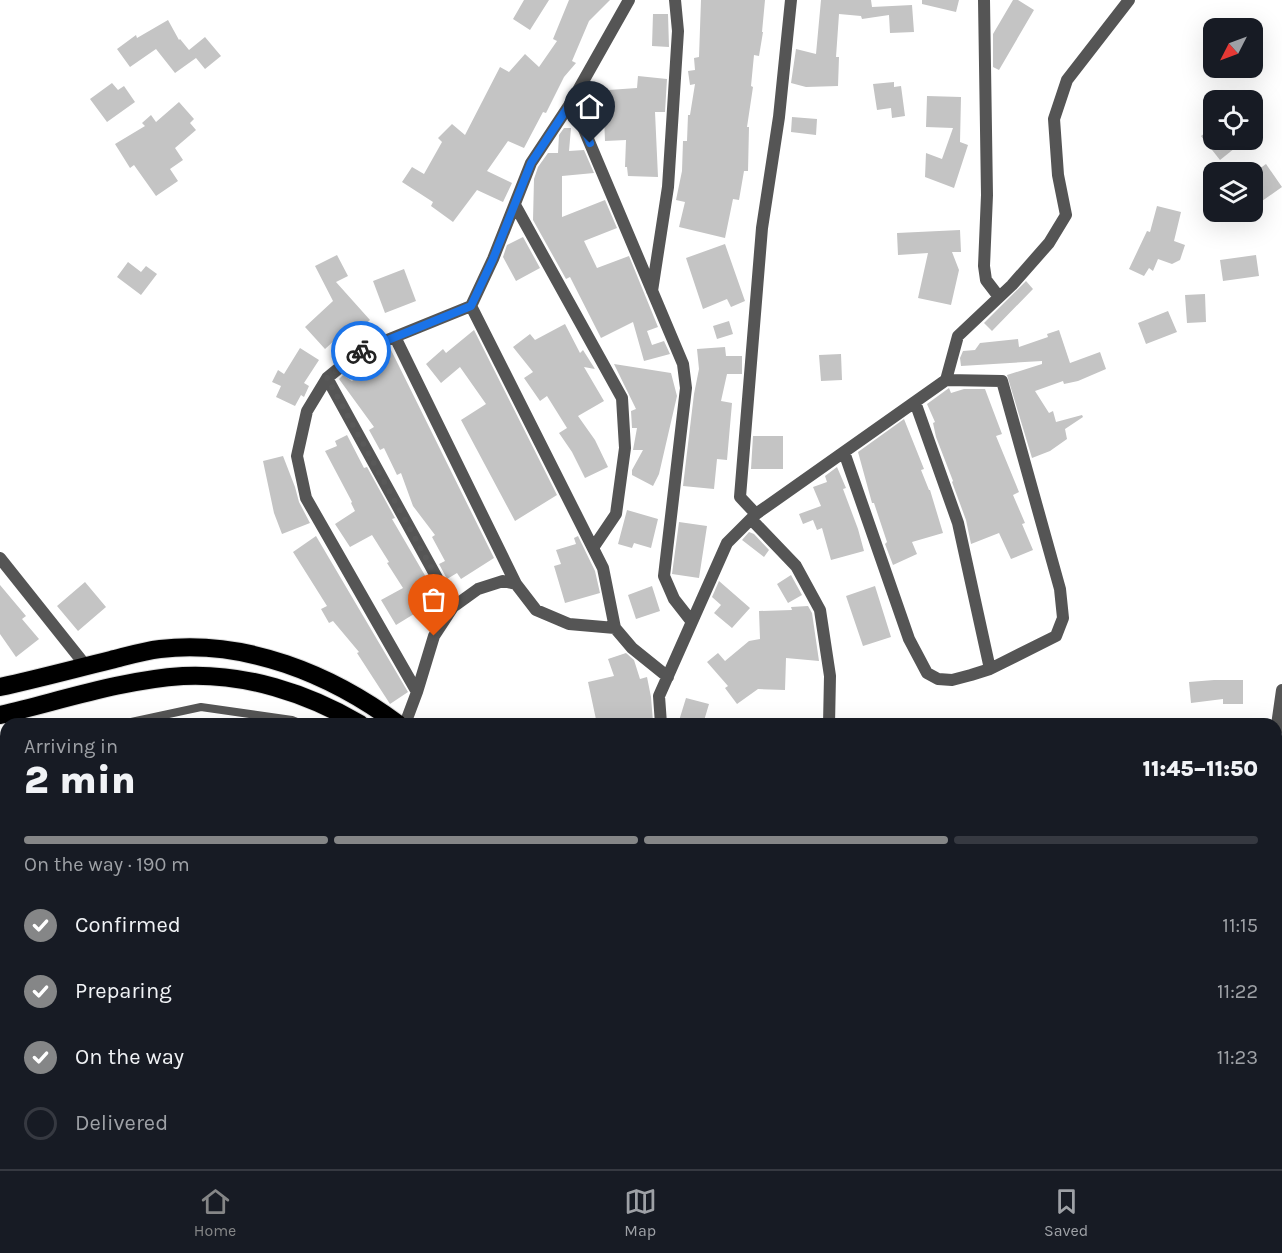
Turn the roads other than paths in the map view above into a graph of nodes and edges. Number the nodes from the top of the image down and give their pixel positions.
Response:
1 (629, 0) edge
2 (675, 0) edge
3 (791, 0) edge
4 (984, 0) edge
5 (1129, 0) edge
6 (572, 101) junction
7 (514, 205) junction
8 (652, 291) junction
9 (999, 297) junction
10 (471, 306) junction
11 (395, 337) junction
12 (327, 378) junction
13 (946, 380) junction
14 (915, 402) junction
15 (844, 452) junction
16 (754, 516) junction
17 (593, 548) junction
18 (0, 558) edge
19 (516, 584) junction
20 (453, 607) junction
21 (692, 622) junction
22 (615, 628) junction
23 (86, 666) junction
24 (990, 669) junction
25 (668, 677) junction
26 (0, 687) edge
27 (1282, 690) edge
28 (417, 692) junction
29 (0, 715) edge
30 (150, 718) edge
31 (278, 718) edge
32 (349, 718) edge
33 (389, 718) edge
34 (407, 718) edge
35 (661, 718) edge
36 (829, 718) edge
37 (1278, 718) edge

1 - 6 street
2 - 8 street
3 - 16 street
4 - 9 street
5 - 9 street
6 - 7 street
6 - 8 street
7 - 10 street
7 - 17 street
8 - 21 street
9 - 13 street
10 - 11 street
10 - 17 street
11 - 12 street
11 - 19 street
12 - 20 street
12 - 28 street
13 - 14 street
13 - 24 street
14 - 15 street
14 - 24 street
15 - 16 street
15 - 24 street
16 - 21 street
16 - 36 street
17 - 22 street
18 - 23 street
19 - 20 street
19 - 22 street
20 - 28 street
21 - 25 street
22 - 25 street
23 - 26 highway
23 - 33 highway
25 - 35 street
27 - 37 street
28 - 34 street
29 - 32 highway
30 - 31 lane

